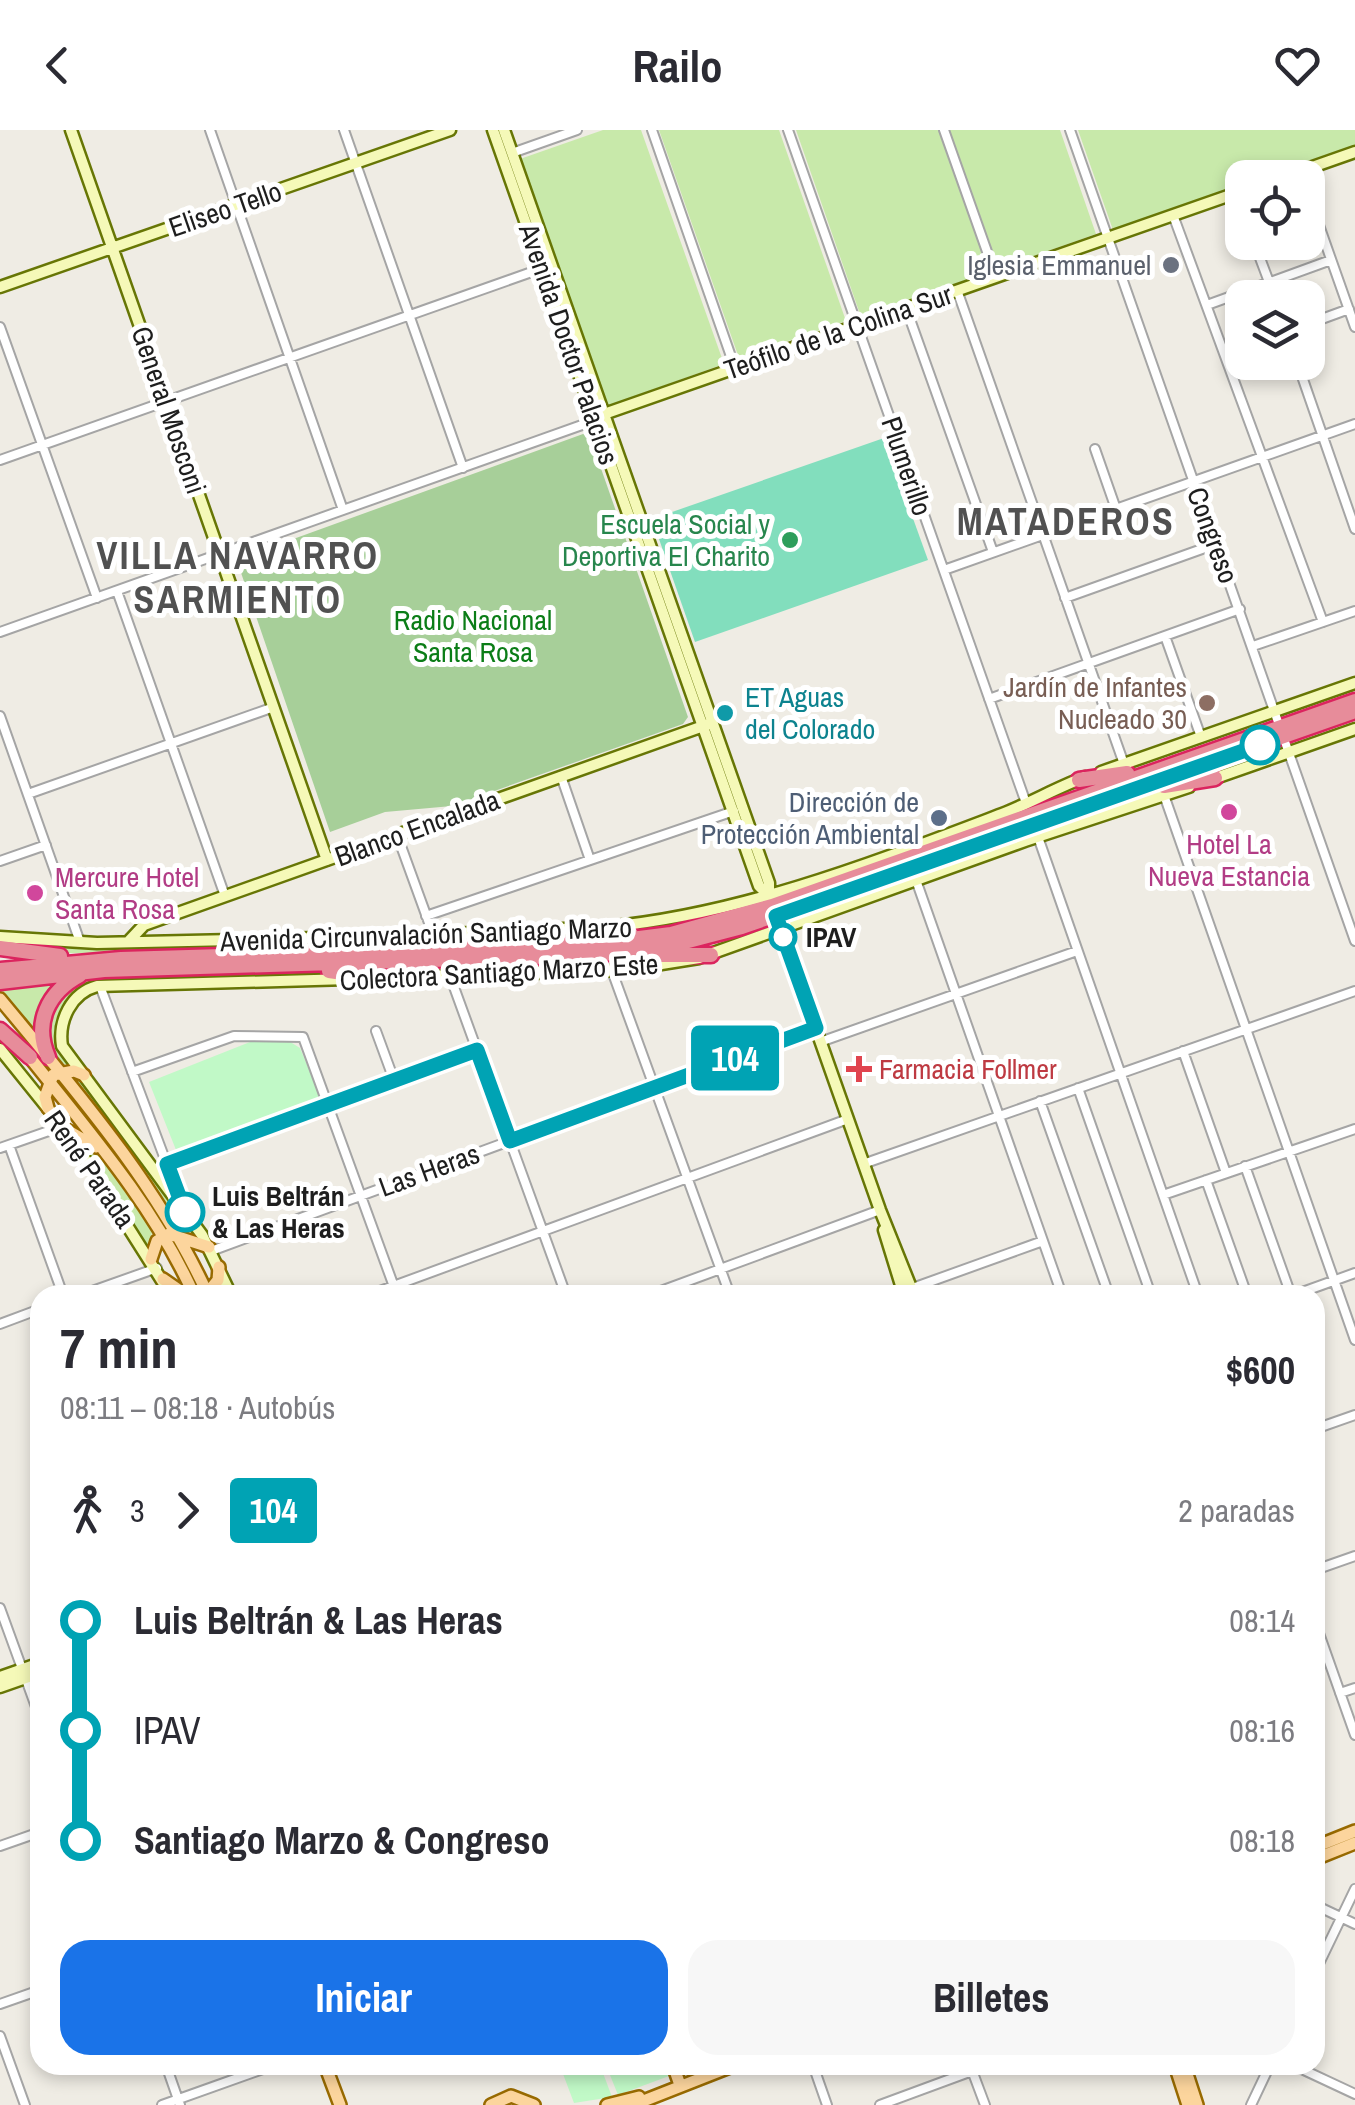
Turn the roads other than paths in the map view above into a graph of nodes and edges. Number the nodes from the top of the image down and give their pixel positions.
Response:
1 (71, 130) edge
2 (210, 130) edge
3 (344, 130) edge
4 (450, 130) edge
5 (493, 130) edge
6 (504, 130) edge
7 (578, 130) edge
8 (652, 130) edge
9 (788, 130) edge
10 (944, 130) edge
11 (1070, 130) edge
12 (1355, 152) edge
13 (512, 153) junction
14 (356, 163) junction
15 (1325, 164) edge
16 (1225, 197) edge
17 (236, 205) junction
18 (1174, 215) junction
19 (1108, 238) junction
20 (1325, 243) edge
21 (112, 248) junction
22 (1331, 260) junction
23 (547, 267) junction
24 (996, 277) junction
25 (1275, 280) edge
26 (0, 288) edge
27 (957, 290) junction
28 (1225, 298) edge
29 (1207, 305) junction
30 (906, 308) junction
31 (1349, 309) junction
32 (409, 315) junction
33 (1325, 318) edge
34 (857, 326) junction
35 (1355, 327) edge
36 (0, 328) edge
37 (1225, 354) edge
38 (290, 358) junction
39 (734, 368) junction
40 (1235, 380) edge
41 (1303, 380) edge
42 (166, 401) junction
43 (600, 417) junction
44 (1355, 424) edge
45 (1322, 436) junction
46 (42, 445) junction
47 (1095, 449) dead end
48 (1263, 457) junction
49 (0, 460) edge
50 (463, 468) junction
51 (1194, 481) junction
52 (1116, 509) junction
53 (343, 510) junction
54 (1355, 529) edge
55 (1042, 535) junction
56 (1216, 544) junction
57 (993, 552) junction
58 (220, 554) junction
59 (944, 570) junction
60 (117, 590) junction
61 (97, 598) junction
62 (1065, 598) junction
63 (1240, 610) junction
64 (1355, 610) edge
65 (1324, 622) junction
66 (0, 632) edge
67 (1165, 636) junction
68 (1253, 646) junction
69 (1088, 663) junction
70 (1355, 683) edge
71 (989, 698) junction
72 (1355, 701) edge
73 (274, 707) junction
74 (1276, 711) junction
75 (1355, 712) edge
76 (0, 716) edge
77 (1355, 719) edge
78 (708, 724) junction
79 (1315, 726) junction
80 (1355, 729) edge
81 (1282, 732) junction
82 (1201, 737) junction
83 (1243, 741) junction
84 (171, 743) junction
85 (1288, 752) junction
86 (1124, 764) junction
87 (561, 776) junction
88 (1215, 778) junction
89 (1078, 780) junction
90 (28, 794) junction
91 (1164, 796) junction
92 (1026, 803) junction
93 (738, 809) junction
94 (1036, 831) junction
95 (397, 835) junction
96 (46, 845) junction
97 (3, 860) edge
98 (328, 860) junction
99 (590, 860) junction
100 (916, 880) junction
101 (224, 896) junction
102 (774, 911) junction
103 (426, 916) junction
104 (741, 917) junction
105 (580, 928) junction
106 (433, 935) junction
107 (0, 937) edge
108 (1355, 941) edge
109 (80, 942) junction
110 (128, 942) junction
111 (0, 948) edge
112 (1077, 950) junction
113 (260, 955) junction
114 (711, 955) junction
115 (530, 958) junction
116 (121, 959) junction
117 (218, 967) junction
118 (0, 970) edge
119 (612, 971) junction
120 (87, 972) junction
121 (450, 976) junction
122 (378, 978) junction
123 (0, 982) edge
124 (100, 986) junction
125 (1355, 991) edge
126 (956, 994) junction
127 (0, 998) edge
128 (0, 1020) edge
129 (816, 1028) junction
130 (1246, 1029) junction
131 (0, 1030) edge
132 (376, 1031) dead end
133 (820, 1042) junction
134 (0, 1049) edge
135 (477, 1050) junction
136 (1183, 1051) junction
137 (30, 1057) junction
138 (48, 1057) junction
139 (61, 1072) junction
140 (132, 1072) junction
141 (1120, 1074) junction
142 (84, 1075) junction
143 (394, 1080) junction
144 (49, 1081) junction
145 (655, 1087) junction
146 (1078, 1088) junction
147 (1040, 1102) junction
148 (330, 1104) junction
149 (48, 1108) junction
150 (999, 1116) junction
151 (848, 1119) junction
152 (64, 1128) junction
153 (1355, 1129) edge
154 (510, 1141) junction
155 (4, 1146) edge
156 (1289, 1152) junction
157 (105, 1154) junction
158 (167, 1164) junction
159 (863, 1164) junction
160 (1245, 1166) junction
161 (153, 1169) junction
162 (1226, 1173) junction
163 (688, 1178) junction
164 (1206, 1180) junction
165 (362, 1195) junction
166 (1162, 1195) junction
167 (880, 1210) junction
168 (185, 1212) junction
169 (543, 1231) junction
170 (176, 1234) junction
171 (163, 1237) junction
172 (1043, 1241) junction
173 (210, 1249) junction
174 (219, 1267) junction
175 (157, 1268) junction
176 (720, 1269) junction
177 (1355, 1274) edge
178 (1334, 1281) junction
179 (59, 1285) edge
180 (109, 1285) edge
181 (166, 1285) edge
182 (175, 1285) edge
183 (197, 1285) edge
184 (199, 1285) edge
185 (213, 1285) edge
186 (226, 1285) edge
187 (394, 1285) edge
188 (408, 1285) edge
189 (562, 1285) edge
190 (677, 1285) edge
191 (726, 1285) edge
192 (906, 1285) edge
193 (927, 1285) edge
194 (1058, 1285) edge
195 (1105, 1285) edge
196 (1147, 1285) edge
197 (1194, 1285) edge
198 (1243, 1285) edge
199 (1288, 1285) edge
200 (1322, 1285) edge
201 (30, 1314) edge
202 (0, 1324) edge
203 (1355, 1340) edge
204 (1355, 1416) edge
205 (1325, 1426) edge
206 (1355, 1556) edge
207 (1325, 1566) edge
208 (0, 1608) edge
209 (1325, 1651) edge
210 (30, 1670) edge
211 (24, 1674) junction
212 (30, 1674) edge
213 (0, 1677) edge
214 (0, 1687) edge
215 (1355, 1688) edge
216 (30, 1690) edge
217 (1340, 1694) junction
218 (1355, 1735) edge
219 (1355, 1831) edge
220 (30, 1836) edge
221 (1325, 1843) edge
222 (1355, 1843) edge
223 (0, 1846) edge
224 (1325, 1855) edge
225 (1355, 1889) edge
226 (1325, 1910) edge
227 (1341, 1918) junction
228 (1355, 1924) edge
229 (1325, 1951) edge
230 (30, 1994) edge
231 (0, 2004) edge
232 (0, 2036) edge
233 (170, 2075) edge
234 (248, 2075) edge
235 (329, 2075) edge
236 (676, 2075) edge
237 (708, 2075) edge
238 (816, 2075) edge
239 (954, 2075) edge
240 (973, 2075) edge
241 (1178, 2075) edge
242 (1187, 2075) edge
243 (1265, 2075) edge
244 (1314, 2075) edge
245 (680, 2085) junction
246 (662, 2091) junction
247 (1355, 2094) edge
248 (179, 2102) edge
249 (530, 2102) edge
250 (25, 2105) edge
251 (162, 2105) edge
252 (340, 2105) edge
253 (491, 2105) edge
254 (544, 2105) edge
255 (607, 2105) edge
256 (633, 2105) edge
257 (667, 2105) edge
258 (827, 2105) edge
259 (880, 2105) edge
260 (984, 2105) edge
261 (1188, 2105) edge
262 (1197, 2105) edge
263 (1250, 2105) edge

1 - 21 street, General Mosconi
2 - 17 street
3 - 14 street
4 - 14 street, Eliseo Tello
5 - 23 street, Avenida Doctor Palacios
6 - 13 street, Avenida Doctor Palacios
7 - 13 street
8 - 39 street
9 - 34 street, Plumerillo
10 - 24 street
11 - 19 street, Congreso
12 - 15 street
13 - 23 street, Avenida Doctor Palacios
14 - 17 street, Eliseo Tello
14 - 32 street
16 - 18 street, Teófilo de la Colina Sur
17 - 21 street, Eliseo Tello
17 - 38 street
18 - 19 street, Teófilo de la Colina Sur
18 - 29 street
19 - 24 street, Teófilo de la Colina Sur
19 - 51 street, Congreso
20 - 22 street
21 - 26 street, Eliseo Tello
21 - 42 street, General Mosconi
22 - 25 street
22 - 31 street
23 - 32 street
23 - 43 street, Avenida Doctor Palacios
24 - 27 street, Teófilo de la Colina Sur
27 - 30 street, Teófilo de la Colina Sur
27 - 55 street
28 - 29 street
29 - 37 street
30 - 34 street, Teófilo de la Colina Sur
30 - 57 street
31 - 33 street
31 - 35 street
32 - 38 street
32 - 50 street
34 - 39 street, Teófilo de la Colina Sur
34 - 59 street, Plumerillo
36 - 46 street
38 - 42 street
38 - 53 street
39 - 43 street, Teófilo de la Colina Sur
40 - 48 street
41 - 45 street
42 - 46 street
42 - 58 street, General Mosconi
43 - 50 street
43 - 78 street, Avenida Doctor Palacios
44 - 45 street
45 - 48 street
45 - 54 street
46 - 49 street
46 - 61 street
47 - 52 street
48 - 51 street
48 - 65 street
50 - 53 street
51 - 52 street
51 - 56 street, Congreso
52 - 55 street
53 - 58 street
55 - 57 street
55 - 62 street
56 - 62 street
56 - 63 street, Congreso
57 - 59 street
58 - 60 street
58 - 73 street, General Mosconi
59 - 71 street, Plumerillo
60 - 61 street
60 - 84 street
61 - 66 street
62 - 69 street
63 - 67 street
63 - 68 street, Congreso
64 - 65 street
65 - 68 street
67 - 69 street
67 - 82 street
68 - 74 street, Congreso
69 - 71 street
69 - 86 street
70 - 74 street, Colectora Santiago Marzo Este
71 - 92 street, Plumerillo
72 - 81 highway, Avenida Circunvalación Santiago Marzo
73 - 84 street
73 - 98 street, General Mosconi
74 - 81 street, Congreso
74 - 82 street, Colectora Santiago Marzo Este
75 - 79 highway, Avenida Circunvalación Santiago Marzo
76 - 90 street
77 - 79 highway
78 - 87 street, Blanco Encalada
78 - 93 street, Avenida Doctor Palacios
79 - 81 highway, Avenida Circunvalación Santiago Marzo
80 - 85 street, Colectora Santiago Marzo Este
81 - 83 highway, Avenida Circunvalación Santiago Marzo
81 - 85 street, Congreso
81 - 94 highway, Avenida Circunvalación Santiago Marzo
82 - 86 street, Colectora Santiago Marzo Este
83 - 89 highway
83 - 102 highway, Avenida Circunvalación Santiago Marzo
84 - 90 street
84 - 101 street
85 - 88 street, Colectora Santiago Marzo Este
85 - 108 street, Congreso
86 - 89 street, Colectora Santiago Marzo Este
87 - 95 street, Blanco Encalada
87 - 99 street
88 - 91 street, Colectora Santiago Marzo Este
88 - 94 highway
89 - 92 street, Colectora Santiago Marzo Este
90 - 96 street
91 - 94 street, Colectora Santiago Marzo Este
91 - 130 street
92 - 102 street, Colectora Santiago Marzo Este
93 - 99 street
93 - 102 street, Avenida Doctor Palacios
94 - 100 street, Colectora Santiago Marzo Este
94 - 102 highway, Avenida Circunvalación Santiago Marzo
94 - 112 street
95 - 98 street, Blanco Encalada
95 - 103 street
96 - 97 street
96 - 109 street
98 - 101 street, Blanco Encalada
99 - 103 street
100 - 102 street, Colectora Santiago Marzo Este
100 - 126 street
101 - 110 street, Blanco Encalada
102 - 104 highway, Avenida Circunvalación Santiago Marzo
102 - 105 street, Colectora Santiago Marzo Este
102 - 114 street, Colectora Santiago Marzo Este
102 - 115 highway, Avenida Circunvalación Santiago Marzo
102 - 129 street, Avenida Doctor Palacios
103 - 106 street
104 - 105 highway
104 - 113 highway, Avenida Circunvalación Santiago Marzo
105 - 106 street, Colectora Santiago Marzo Este
106 - 110 street, Colectora Santiago Marzo Este
106 - 113 highway
107 - 109 street, Colectora Santiago Marzo Este
109 - 110 street, Colectora Santiago Marzo Este
111 - 116 highway
112 - 126 street
112 - 141 street
113 - 116 highway, Avenida Circunvalación Santiago Marzo
114 - 115 highway
114 - 119 street, Colectora Santiago Marzo Este
115 - 117 highway, Avenida Circunvalación Santiago Marzo
116 - 118 highway, Avenida Circunvalación Santiago Marzo
117 - 120 highway, Avenida Circunvalación Santiago Marzo
117 - 122 highway
119 - 121 street, Colectora Santiago Marzo Este
119 - 145 street
120 - 123 highway, Avenida Circunvalación Santiago Marzo
120 - 138 highway
121 - 122 street, Colectora Santiago Marzo Este
121 - 135 street
122 - 124 street, Colectora Santiago Marzo Este
124 - 140 street
124 - 142 street
125 - 130 street
126 - 133 street
126 - 150 street
127 - 138 main road
128 - 137 main road
129 - 133 street, Avenida Doctor Palacios
129 - 145 street, Las Heras
130 - 136 street
130 - 156 street
131 - 137 highway
132 - 143 street
133 - 151 street, Avenida Doctor Palacios
134 - 149 street, René Parada
135 - 143 street
135 - 154 street
136 - 141 street
136 - 162 street
137 - 144 main road
138 - 139 main road
139 - 142 main road
139 - 144 main road
139 - 170 main road
140 - 148 street
140 - 158 street
141 - 146 street
141 - 166 street
142 - 161 street
143 - 148 street
144 - 149 main road
144 - 157 main road
145 - 154 street, Las Heras
145 - 163 street
146 - 147 street
146 - 196 street
147 - 150 street
147 - 195 street
148 - 158 street
148 - 165 street
149 - 152 street, René Parada
150 - 159 street
150 - 172 street
151 - 159 street, Avenida Doctor Palacios
151 - 163 street
152 - 155 street
152 - 157 main road
152 - 175 street, René Parada
153 - 156 street
154 - 165 street, Las Heras
154 - 169 street
155 - 179 street
156 - 160 street
156 - 178 street
157 - 171 main road
158 - 161 street
158 - 168 street
159 - 167 street, Avenida Doctor Palacios
160 - 162 street
160 - 199 street
161 - 168 street
162 - 164 street
163 - 169 street
163 - 176 street
164 - 166 street
164 - 198 street
165 - 173 street, Las Heras
165 - 187 street
166 - 197 street
167 - 176 street
167 - 192 street, Avenida Doctor Palacios
168 - 173 street
169 - 188 street
169 - 189 street
170 - 171 main road
170 - 173 main road
170 - 184 main road
171 - 175 main road
171 - 183 main road
172 - 193 street
172 - 194 street
173 - 174 street
174 - 185 main road
174 - 186 street
175 - 180 street
175 - 181 street, René Parada
175 - 182 main road
176 - 190 street
176 - 191 street
177 - 178 street
178 - 200 street
178 - 203 street
201 - 202 street
204 - 205 street
206 - 207 street
208 - 211 street
209 - 217 street
210 - 211 street
211 - 212 street
211 - 213 street
211 - 214 street
211 - 216 street
215 - 217 street
217 - 218 street
219 - 221 main road
220 - 223 street
222 - 224 main road
225 - 227 street
226 - 227 street
227 - 228 street
227 - 229 street
230 - 231 street
232 - 250 street
233 - 248 street
234 - 248 street
235 - 252 main road
236 - 245 main road
237 - 245 main road
238 - 258 street
239 - 259 street
240 - 260 street
241 - 261 main road
242 - 262 main road
243 - 263 street
244 - 247 street
245 - 246 main road
246 - 255 main road
246 - 256 main road
246 - 257 street
248 - 251 street
249 - 253 main road
249 - 254 main road

